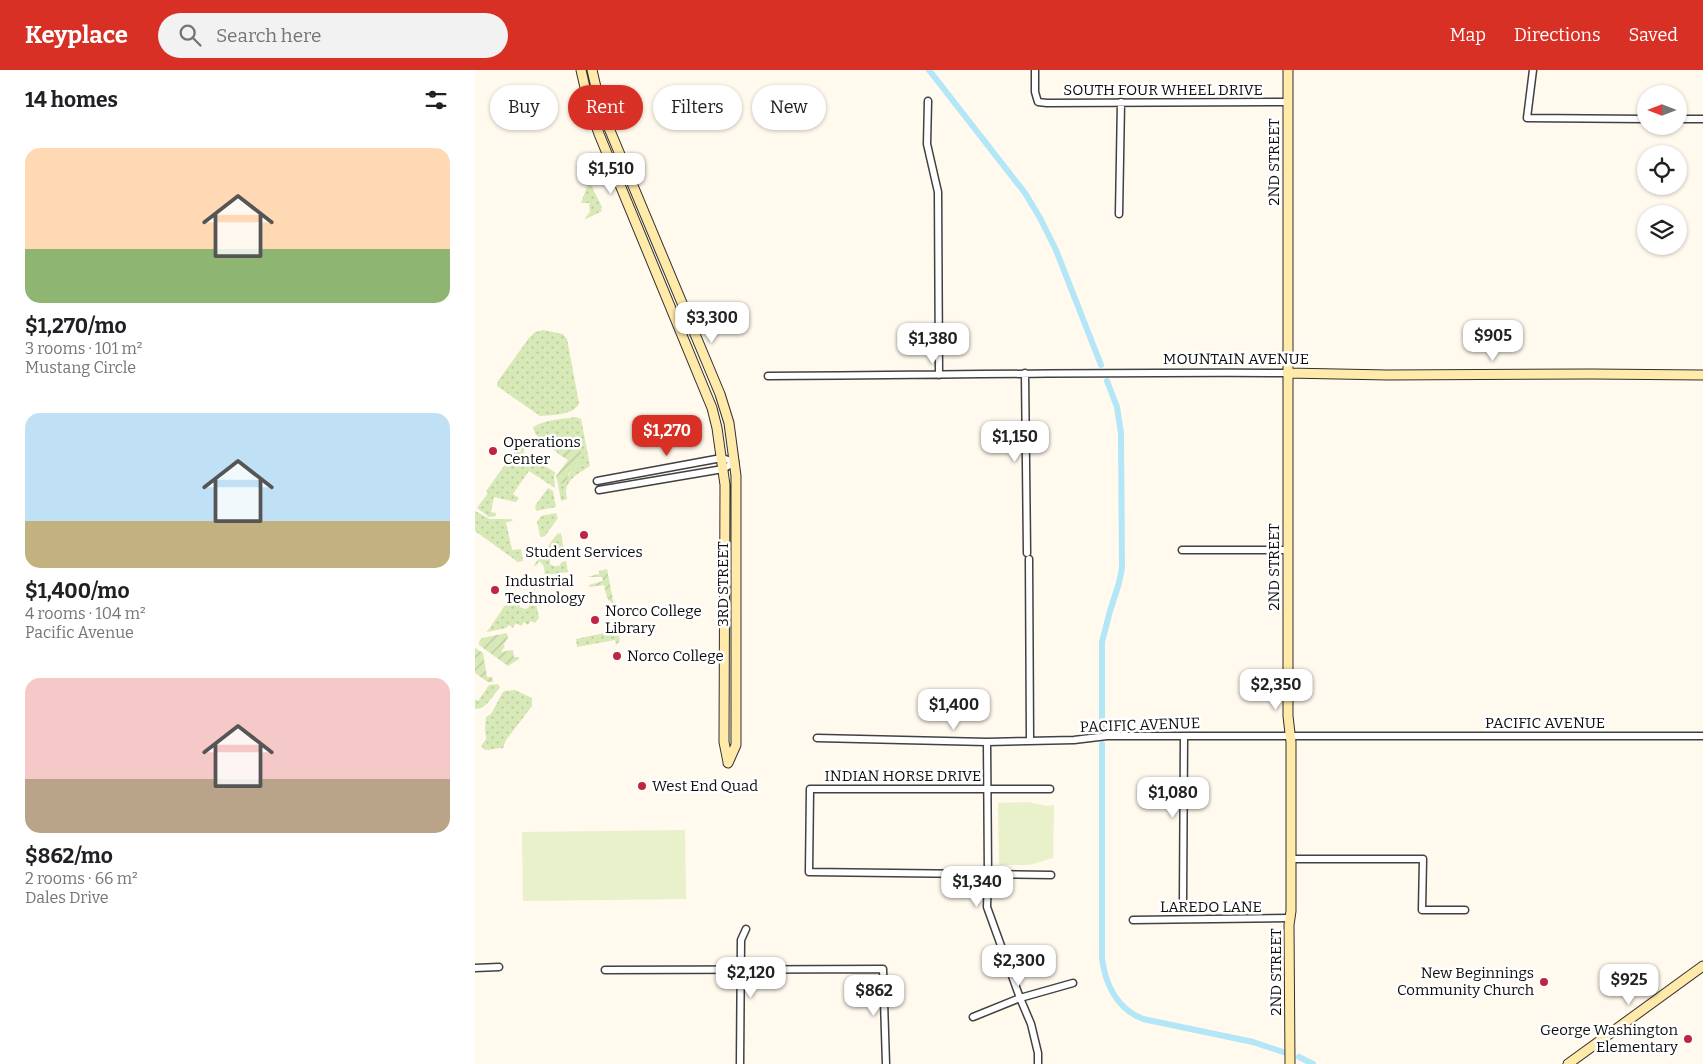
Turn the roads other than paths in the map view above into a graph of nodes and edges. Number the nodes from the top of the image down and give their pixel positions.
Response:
1 (581, 70) edge
2 (592, 70) edge
3 (1035, 70) edge
4 (1288, 70) edge
5 (1533, 70) edge
6 (928, 101) dead end
7 (1121, 102) junction
8 (1288, 102) junction
9 (1637, 119) edge
10 (1687, 119) edge
11 (1703, 119) edge
12 (1119, 214) dead end
13 (683, 307) junction
14 (672, 311) junction
15 (1025, 373) junction
16 (1287, 373) junction
17 (939, 375) junction
18 (1703, 375) edge
19 (769, 376) dead end
20 (722, 458) junction
21 (735, 462) junction
22 (723, 469) junction
23 (597, 481) dead end
24 (599, 490) dead end
25 (1182, 550) dead end
26 (1287, 550) junction
27 (1184, 736) junction
28 (1291, 736) junction
29 (1703, 736) edge
30 (817, 738) dead end
31 (1030, 741) junction
32 (987, 742) junction
33 (988, 789) junction
34 (1050, 789) dead end
35 (1291, 859) junction
36 (989, 874) junction
37 (1051, 875) dead end
38 (1183, 902) dead end
39 (1465, 910) dead end
40 (1289, 918) junction
41 (1133, 920) dead end
42 (746, 929) dead end
43 (1703, 966) edge
44 (475, 968) edge
45 (499, 968) dead end
46 (741, 969) junction
47 (605, 970) dead end
48 (1073, 983) dead end
49 (1020, 998) junction
50 (973, 1017) dead end
51 (1290, 1063) edge
52 (740, 1064) edge
53 (886, 1064) edge
54 (1038, 1064) edge
55 (1568, 1064) edge

1 - 14 street, 3RD STREET
2 - 13 street, 3RD STREET
3 - 7 street, SOUTH FOUR WHEEL DRIVE
4 - 8 street, 2ND STREET
5 - 9 street
6 - 17 street
7 - 8 street, SOUTH FOUR WHEEL DRIVE
7 - 12 street
8 - 16 street, 2ND STREET
10 - 11 street
13 - 14 street
13 - 21 street, 3RD STREET
14 - 20 street, 3RD STREET
15 - 16 street, MOUNTAIN AVENUE
15 - 17 street, MOUNTAIN AVENUE
15 - 31 street
16 - 18 street, MOUNTAIN AVENUE
16 - 26 street, 2ND STREET
17 - 19 street, MOUNTAIN AVENUE
20 - 21 street
20 - 22 street, 3RD STREET
20 - 23 street
21 - 22 street
21 - 22 street, 3RD STREET
22 - 24 street
25 - 26 street
26 - 28 street, 2ND STREET
27 - 28 street, PACIFIC AVENUE
27 - 31 street, PACIFIC AVENUE
27 - 38 street
28 - 29 street, PACIFIC AVENUE
28 - 35 street, 2ND STREET
30 - 32 street, PACIFIC AVENUE
31 - 32 street, PACIFIC AVENUE
32 - 33 street
33 - 34 street, INDIAN HORSE DRIVE
33 - 36 street
33 - 36 street, INDIAN HORSE DRIVE
35 - 39 street
35 - 40 street, 2ND STREET
36 - 37 street
36 - 49 street
40 - 41 street, LAREDO LANE
40 - 51 street, 2ND STREET
42 - 46 street
43 - 55 street
44 - 45 street
46 - 47 street
46 - 52 street
46 - 53 street
48 - 49 street
49 - 50 street
49 - 54 street

